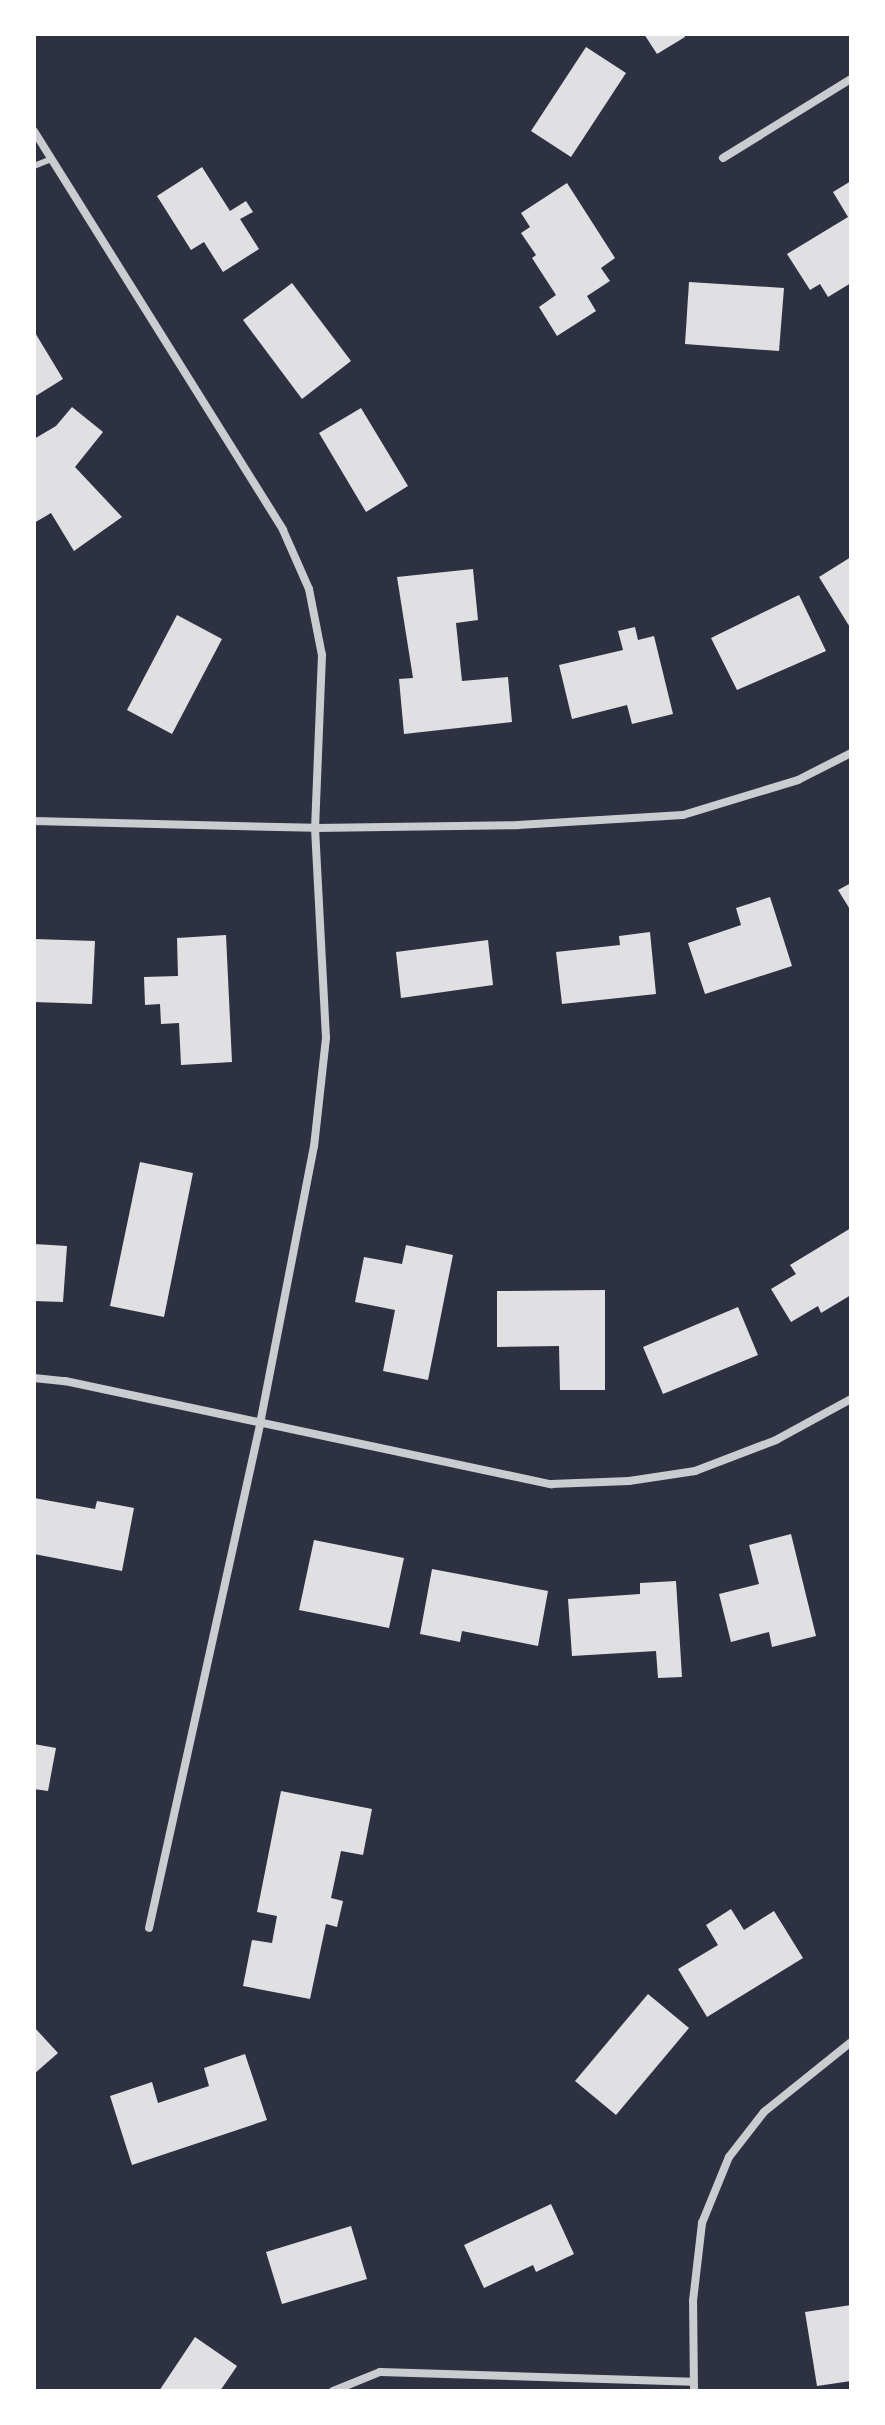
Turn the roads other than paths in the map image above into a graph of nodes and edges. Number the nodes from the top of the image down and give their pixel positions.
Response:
1 (851, 79) edge
2 (34, 131) edge
3 (723, 158) dead end
4 (49, 160) junction
5 (34, 166) edge
6 (851, 753) edge
7 (34, 821) edge
8 (315, 828) junction
9 (34, 1378) edge
10 (851, 1399) edge
11 (260, 1425) junction
12 (149, 1928) dead end
13 (851, 2042) edge
14 (693, 2386) edge
15 (333, 2391) edge

1 - 3 street
2 - 4 street
4 - 5 lane
4 - 8 street
6 - 8 street
7 - 8 street
8 - 11 street
9 - 11 street
10 - 11 street
11 - 12 street
13 - 14 street
14 - 15 street

